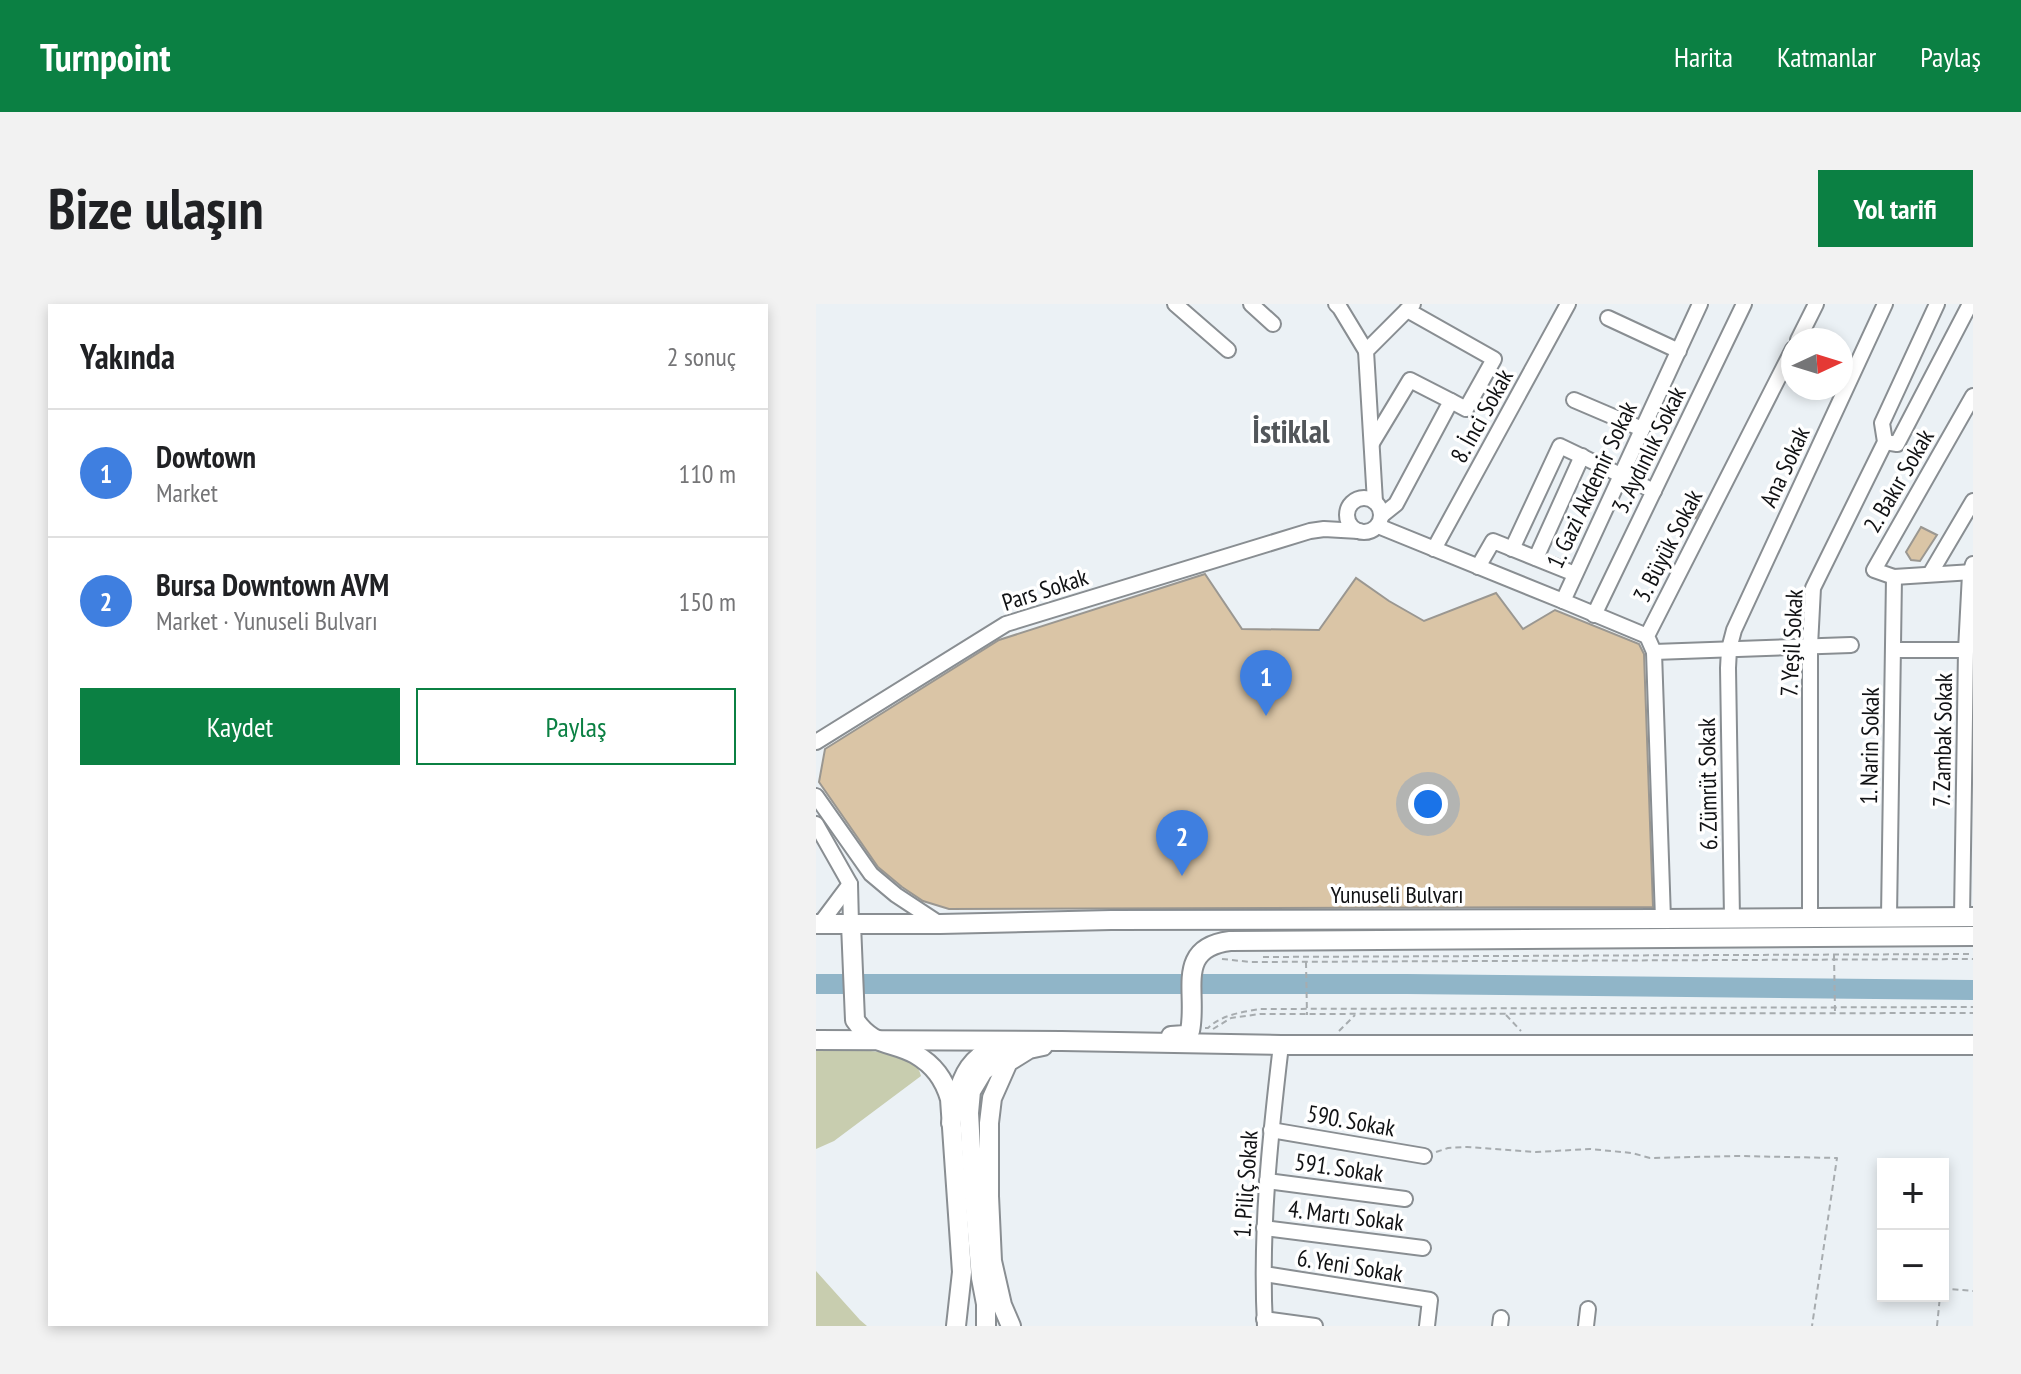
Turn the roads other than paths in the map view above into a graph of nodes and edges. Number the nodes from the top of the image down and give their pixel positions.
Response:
1 (1175, 304) edge
2 (1251, 304) edge
3 (1568, 304) edge
4 (1700, 304) edge
5 (1744, 304) edge
6 (1816, 304) edge
7 (1885, 304) edge
8 (1937, 304) edge
9 (1970, 304) edge
10 (1340, 305) edge
11 (1410, 307) edge
12 (1608, 318) dead end
13 (1273, 324) dead end
14 (1804, 328) edge
15 (1228, 350) dead end
16 (1366, 351) junction
17 (1679, 351) junction
18 (1781, 373) edge
19 (1973, 396) edge
20 (1574, 400) dead end
21 (1451, 401) junction
22 (1642, 429) junction
23 (1885, 442) junction
24 (1372, 443) junction
25 (1582, 456) junction
26 (1621, 475) junction
27 (1654, 491) junction
28 (1973, 501) edge
29 (1351, 505) junction
30 (1378, 515) junction
31 (1310, 531) junction
32 (1359, 531) junction
33 (1434, 549) junction
34 (1512, 549) junction
35 (1536, 558) junction
36 (1478, 567) junction
37 (1972, 570) edge
38 (1575, 574) junction
39 (1930, 574) junction
40 (1894, 577) junction
41 (1563, 601) junction
42 (1594, 615) junction
43 (1647, 636) junction
44 (1851, 645) dead end
45 (1810, 646) junction
46 (1729, 649) junction
47 (1894, 650) junction
48 (1966, 650) junction
49 (1654, 652) junction
50 (816, 742) edge
51 (816, 796) edge
52 (816, 824) edge
53 (850, 884) junction
54 (1810, 917) junction
55 (1889, 917) junction
56 (1968, 917) edge
57 (1732, 918) junction
58 (1663, 919) junction
59 (1151, 920) junction
60 (818, 924) edge
61 (851, 924) junction
62 (940, 924) junction
63 (1973, 936) edge
64 (1230, 941) junction
65 (816, 1040) edge
66 (1013, 1041) junction
67 (1038, 1041) junction
68 (1062, 1041) junction
69 (879, 1042) junction
70 (1281, 1045) junction
71 (1973, 1045) edge
72 (951, 1123) junction
73 (1271, 1130) junction
74 (1424, 1156) road end
75 (1267, 1181) junction
76 (1405, 1199) dead end
77 (1264, 1228) junction
78 (1423, 1248) dead end
79 (1264, 1274) junction
80 (1588, 1309) dead end
81 (1264, 1322) edge
82 (956, 1326) edge
83 (986, 1326) edge
84 (1011, 1326) edge
85 (1315, 1326) edge
86 (1427, 1326) edge
87 (1586, 1326) edge

1 - 15 street
2 - 13 street
3 - 33 street, 8. İnci Sokak
4 - 17 street, 1. Gazi Akdemir Sokak
5 - 27 street, 3. Aydınlık Sokak
6 - 14 street
7 - 46 street, Ana Sokak
8 - 23 street, 7. Yeşil Sokak
9 - 23 street
10 - 16 street
11 - 16 street
11 - 21 street
12 - 17 street
16 - 24 street
17 - 22 street, 1. Gazi Akdemir Sokak
18 - 43 street, 3. Büyük Sokak
19 - 40 street, 2. Bakır Sokak
20 - 22 street
21 - 24 street
21 - 30 street
22 - 26 street, 1. Gazi Akdemir Sokak
23 - 45 street, 7. Yeşil Sokak
24 - 30 street
25 - 26 street
25 - 34 street
25 - 35 street
26 - 27 street
26 - 38 street, 1. Gazi Akdemir Sokak
27 - 42 street, 3. Aydınlık Sokak
28 - 39 street
29 - 30 street
29 - 31 street
29 - 32 street
30 - 32 street
30 - 33 street
31 - 32 street
31 - 50 street, Pars Sokak
33 - 36 street
34 - 35 street
34 - 36 street
35 - 38 street
36 - 41 street
37 - 39 street
37 - 48 street, 7. Zambak Sokak
38 - 41 street, 1. Gazi Akdemir Sokak
39 - 40 street
40 - 47 street, 1. Narin Sokak
41 - 42 street, 1. Gazi Akdemir Sokak
42 - 43 street, 1. Gazi Akdemir Sokak
43 - 49 street, 3. Büyük Sokak
44 - 45 street
45 - 46 street
45 - 54 street, 7. Yeşil Sokak
46 - 49 street
46 - 57 street, 6. Zümrüt Sokak
47 - 48 street
47 - 55 street, 1. Narin Sokak
48 - 56 street, 7. Zambak Sokak
49 - 58 street, 3. Büyük Sokak
51 - 62 street
52 - 53 street
53 - 60 street
53 - 61 street
54 - 55 main road, Yunuseli Bulvarı
54 - 57 main road, Yunuseli Bulvarı
55 - 56 main road, Yunuseli Bulvarı
57 - 58 main road, Yunuseli Bulvarı
58 - 59 main road, Yunuseli Bulvarı
59 - 62 main road, Yunuseli Bulvarı
59 - 64 main road
60 - 61 main road, Yunuseli Bulvarı
61 - 62 main road, Yunuseli Bulvarı
61 - 69 main road
63 - 64 main road, Yunuseli Bulvarı
64 - 66 main road
65 - 69 main road
66 - 67 main road
66 - 69 main road
66 - 72 main road
67 - 68 main road
67 - 83 main road
68 - 70 main road
68 - 84 main road
69 - 72 main road
70 - 71 main road
70 - 73 street, 1. Piliç Sokak
72 - 82 main road
73 - 74 street, 590. Sokak
73 - 75 street, 1. Piliç Sokak
75 - 76 street, 591. Sokak
75 - 77 street, 1. Piliç Sokak
77 - 78 street, 4. Martı Sokak
77 - 79 street, 1. Piliç Sokak
79 - 81 street, 1. Piliç Sokak
79 - 86 street, 6. Yeni Sokak
80 - 87 street
81 - 85 street

